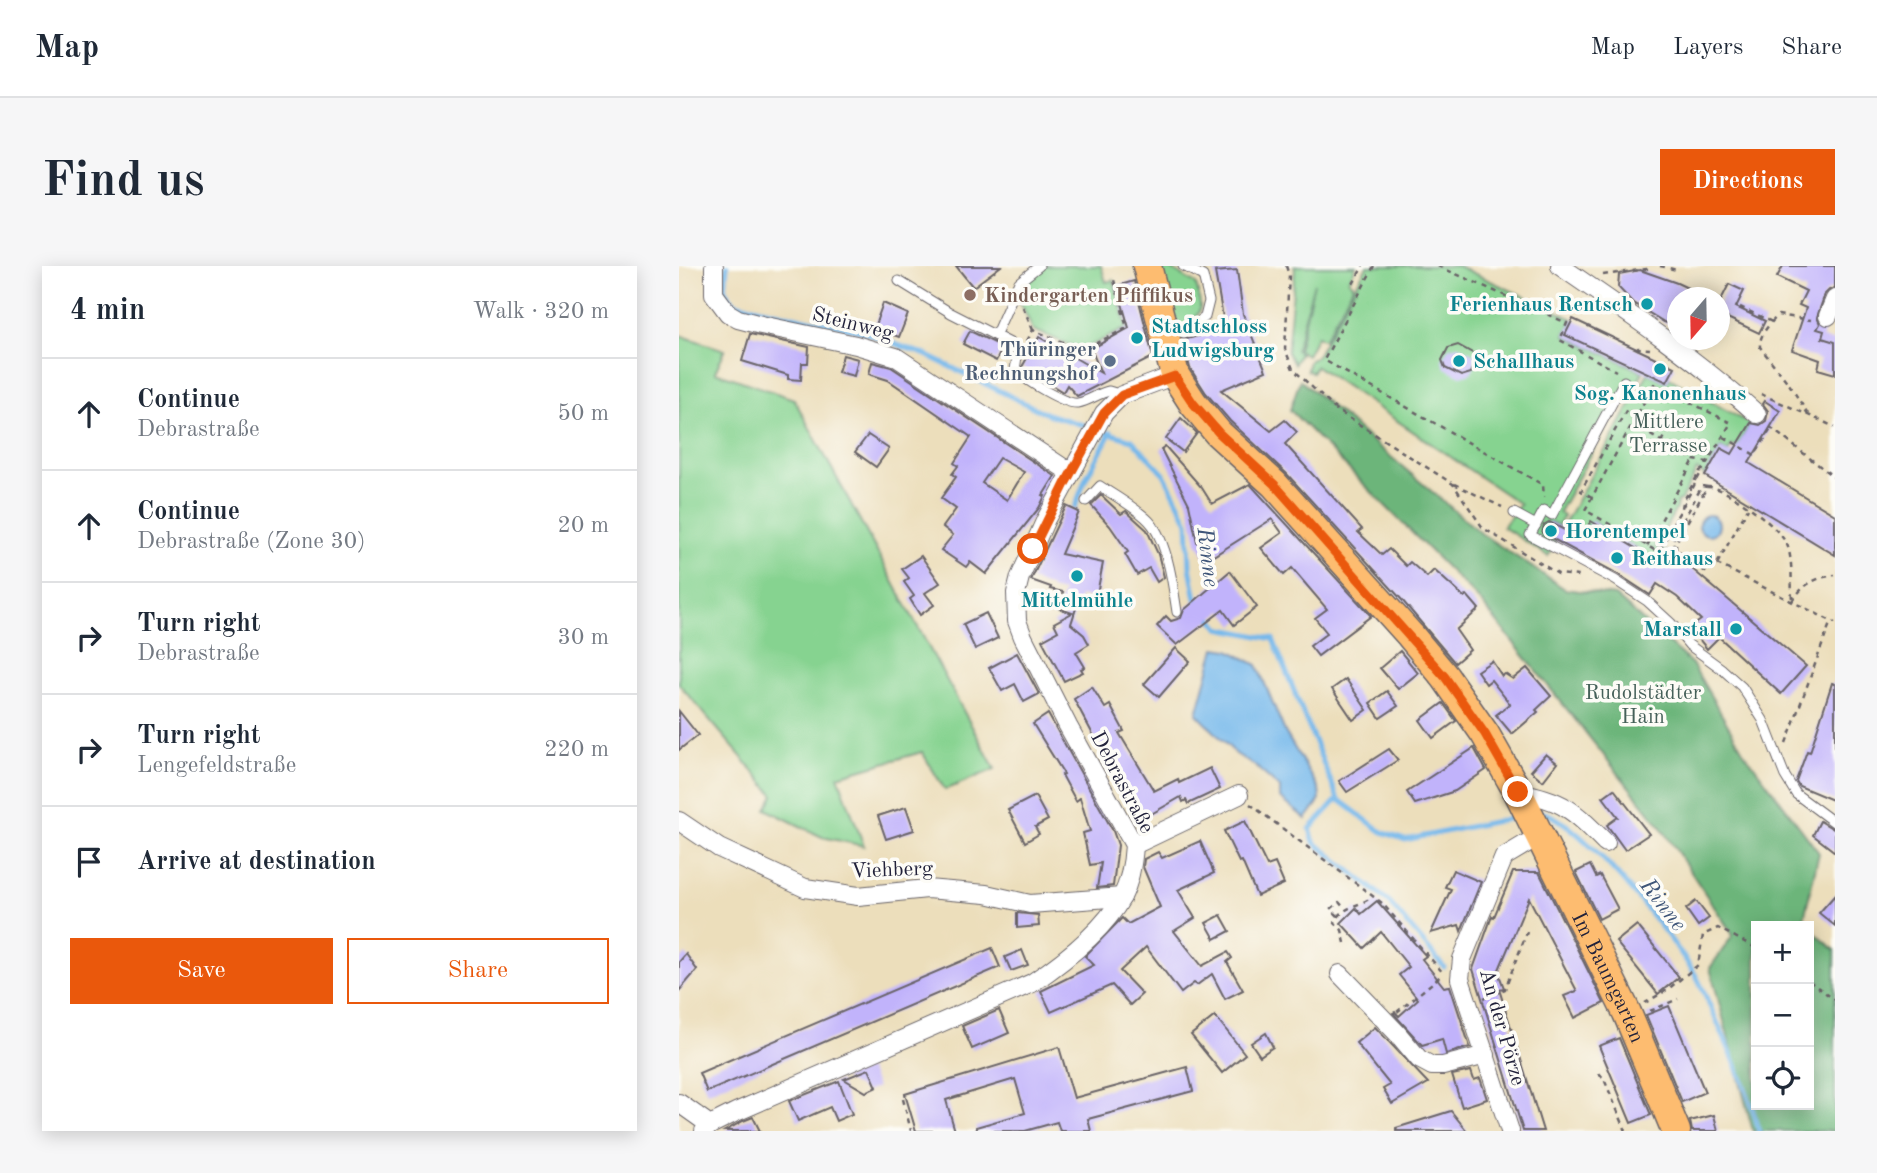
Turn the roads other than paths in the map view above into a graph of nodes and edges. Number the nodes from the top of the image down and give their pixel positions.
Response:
1 (714, 266) edge
2 (1039, 266) edge
3 (1147, 266) edge
4 (1183, 266) edge
5 (1560, 266) edge
6 (899, 281) dead end
7 (1835, 299) edge
8 (1824, 318) edge
9 (1184, 333) dead end
10 (995, 336) junction
11 (1175, 376) junction
12 (1623, 377) road end
13 (1122, 395) junction
14 (1756, 414) dead end
15 (1071, 473) junction
16 (1086, 500) dead end
17 (1514, 513) road end
18 (1536, 525) junction
19 (1177, 611) dead end
20 (1245, 800) road end
21 (1529, 815) junction
22 (679, 821) edge
23 (1835, 823) edge
24 (1606, 843) dead end
25 (1134, 845) junction
26 (1122, 897) junction
27 (1340, 974) dead end
28 (1486, 1055) junction
29 (679, 1103) edge
30 (707, 1128) edge
31 (1510, 1131) edge
32 (1676, 1131) edge

1 - 15 street, Steinweg
2 - 10 lane
3 - 11 main road, Im Baumgarten
4 - 9 lane
5 - 14 street
6 - 10 lane
7 - 8 street
10 - 13 lane
11 - 13 street
11 - 21 main road, Im Baumgarten
12 - 18 lane
13 - 15 street, Debrastraße
15 - 25 street, Debrastraße
16 - 19 lane
17 - 18 lane
18 - 23 lane
20 - 25 street
21 - 24 street
21 - 28 street, An der Pörze
21 - 32 main road, Im Baumgarten
22 - 26 street, Viehberg
25 - 26 street, Debrastraße
26 - 30 street, Debrastraße
27 - 28 street
28 - 31 street, An der Pörze
29 - 30 street, Debrastraße

